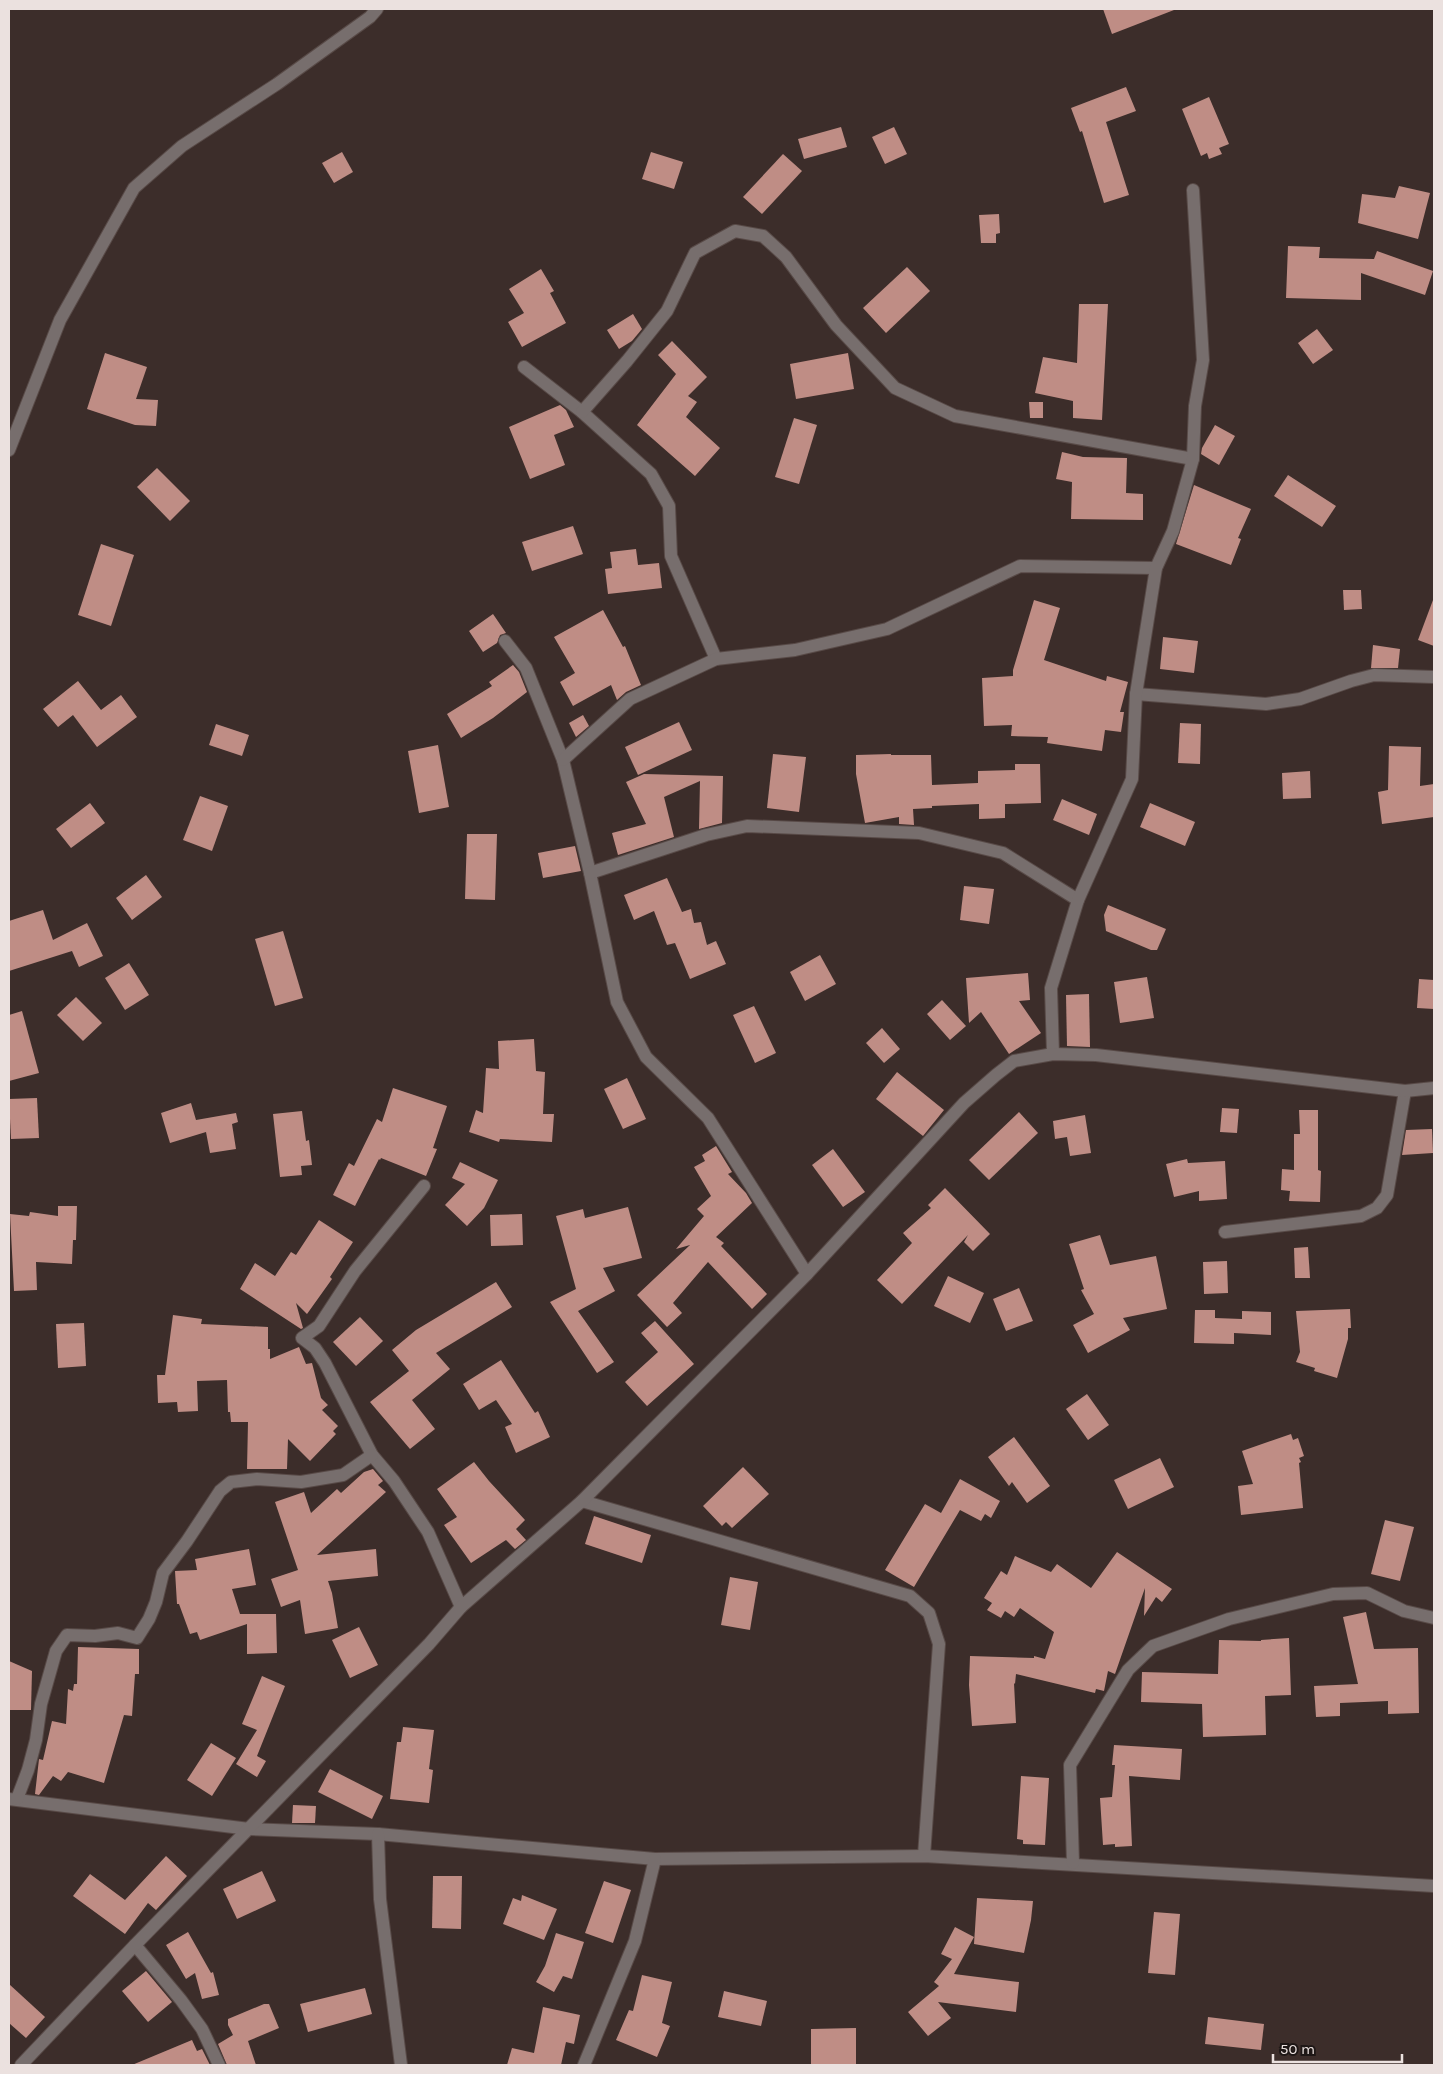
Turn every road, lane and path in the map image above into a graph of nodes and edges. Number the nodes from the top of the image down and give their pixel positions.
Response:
1 (377, 9) edge
2 (1193, 190) dead end
3 (524, 367) dead end
4 (582, 412) junction
5 (9, 450) edge
6 (1193, 459) junction
7 (1156, 568) junction
8 (505, 641) dead end
9 (716, 659) junction
10 (1434, 677) edge
11 (1136, 694) junction
12 (563, 760) junction
13 (590, 873) junction
14 (1078, 900) junction
15 (1052, 1054) junction
16 (1434, 1088) edge
17 (1405, 1091) junction
18 (424, 1186) dead end
19 (1225, 1232) dead end
20 (807, 1274) junction
21 (372, 1455) junction
22 (582, 1501) junction
23 (461, 1606) junction
24 (1434, 1618) edge
25 (13, 1799) edge
26 (249, 1829) junction
27 (378, 1834) junction
28 (924, 1856) junction
29 (655, 1859) junction
30 (1073, 1863) junction
31 (1434, 1886) edge
32 (135, 1945) junction
33 (21, 2065) edge
34 (219, 2065) edge
35 (401, 2065) edge
36 (584, 2065) edge

1 - 5 street
2 - 6 street
3 - 4 street
4 - 6 street
4 - 9 street
6 - 7 street
7 - 9 street
7 - 11 street
8 - 12 street
9 - 12 street
10 - 11 street
11 - 14 street
12 - 13 street
13 - 14 street
13 - 20 street
14 - 15 street
15 - 17 street
15 - 20 street
16 - 17 street
17 - 19 street
18 - 21 street
20 - 22 street
21 - 23 street
21 - 25 street
22 - 23 street
22 - 28 street
23 - 26 street
24 - 30 street
25 - 26 street
26 - 27 street
26 - 32 street
27 - 29 street
27 - 35 street
28 - 29 street
28 - 30 street
29 - 36 street
30 - 31 street
32 - 33 street
32 - 34 street

